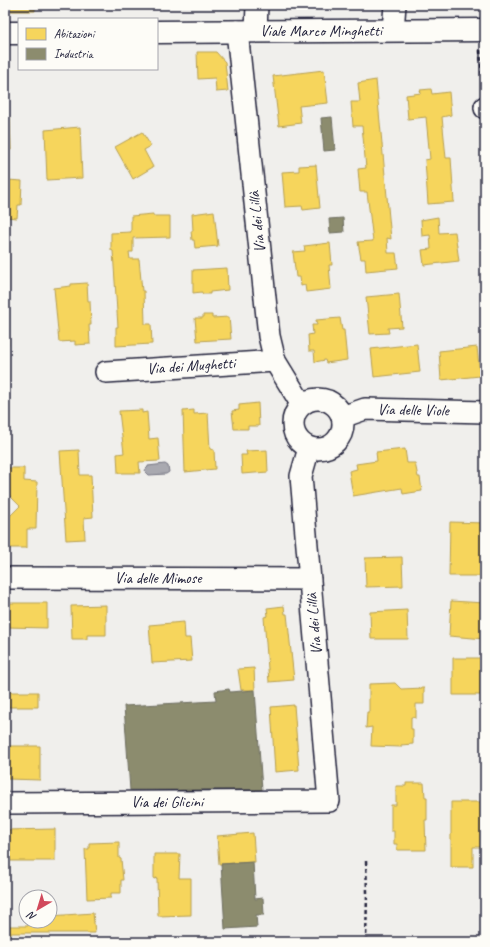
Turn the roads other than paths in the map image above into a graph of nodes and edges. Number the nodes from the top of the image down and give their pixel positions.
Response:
1 (257, 5) edge
2 (395, 5) edge
3 (393, 30) junction
4 (482, 30) edge
5 (246, 31) junction
6 (158, 32) edge
7 (5, 33) edge
8 (18, 33) edge
9 (275, 361) junction
10 (106, 372) dead end
11 (302, 405) junction
12 (485, 412) edge
13 (342, 417) junction
14 (309, 448) junction
15 (5, 578) edge
16 (310, 579) junction
17 (329, 801) joint
18 (5, 803) edge

1 - 5 street, Via dei Lillà
2 - 3 street
3 - 4 street, Viale Marco Minghetti
3 - 5 street, Viale Marco Minghetti
5 - 6 street, Viale Marco Minghetti
5 - 9 street, Via dei Lillà
7 - 8 street
9 - 10 street, Via dei Mughetti
9 - 11 street, Via dei Lillà
11 - 13 street
11 - 14 street
12 - 13 street, Via delle Viole
13 - 14 street
14 - 16 street, Via dei Lillà
15 - 16 street, Via delle Mimose
16 - 17 street, Via dei Lillà
17 - 18 street, Via dei Glicini

